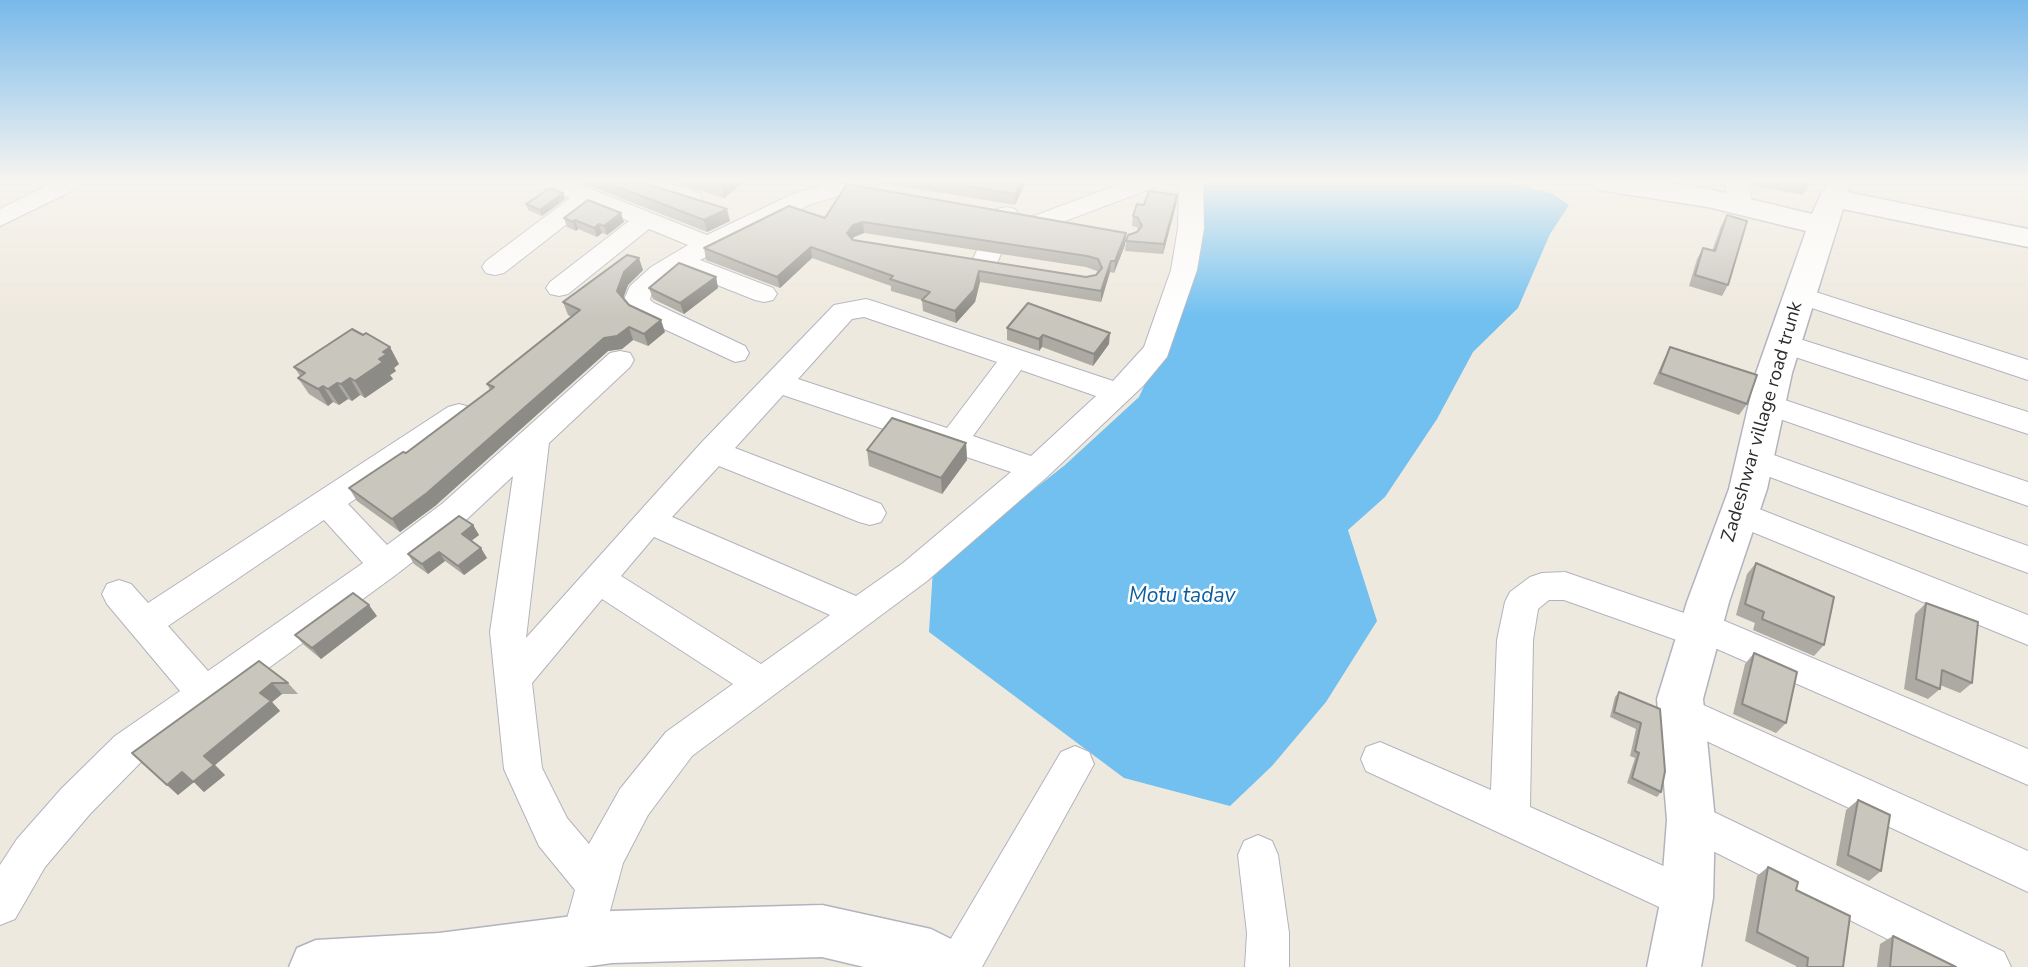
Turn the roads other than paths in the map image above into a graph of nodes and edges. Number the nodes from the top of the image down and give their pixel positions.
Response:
1 (547, 227) edge
2 (637, 227) edge
3 (667, 227) edge
4 (742, 227) edge
5 (1003, 227) edge
6 (1191, 227) edge
7 (1823, 227) edge
8 (1965, 227) edge
9 (2028, 239) edge
10 (708, 244) junction
11 (957, 259) edge
12 (678, 261) junction
13 (495, 267) dead end
14 (559, 288) dead end
15 (764, 294) dead end
16 (1800, 295) junction
17 (1784, 343) junction
18 (735, 354) dead end
19 (1015, 358) junction
20 (620, 360) dead end
21 (2028, 370) edge
22 (778, 382) junction
23 (1118, 393) junction
24 (1767, 404) junction
25 (459, 414) edge
26 (2028, 423) edge
27 (534, 439) junction
28 (953, 441) junction
29 (712, 451) junction
30 (1754, 459) junction
31 (1036, 469) junction
32 (2028, 494) edge
33 (327, 502) junction
34 (870, 513) dead end
35 (1739, 513) junction
36 (649, 521) junction
37 (2028, 560) edge
38 (385, 565) junction
39 (598, 579) junction
40 (119, 594) dead end
41 (861, 613) junction
42 (145, 623) junction
43 (1700, 630) junction
44 (2028, 630) edge
45 (513, 679) junction
46 (763, 684) junction
47 (205, 694) junction
48 (1681, 711) junction
49 (1380, 759) dead end
50 (1075, 764) dead end
51 (2028, 767) edge
52 (1510, 818) junction
53 (1691, 820) junction
54 (1258, 855) dead end
55 (2028, 872) edge
56 (597, 885) junction
57 (1687, 898) junction
58 (0, 904) edge
59 (583, 940) junction
60 (941, 964) edge
61 (316, 967) edge
62 (1267, 967) edge
63 (1674, 967) edge
64 (1989, 967) edge

1 - 13 street
2 - 14 street
3 - 10 street
4 - 10 street
5 - 11 street
6 - 23 street
7 - 16 street, Zadeshwar village road trunk
8 - 9 street
10 - 12 street
12 - 15 street
12 - 18 street
16 - 17 street, Zadeshwar village road trunk
16 - 21 street
17 - 24 street, Zadeshwar village road trunk
17 - 26 street
19 - 22 street
19 - 23 street
19 - 28 street
20 - 27 street
22 - 28 street
22 - 29 street
23 - 31 street
24 - 30 street, Zadeshwar village road trunk
24 - 32 street
25 - 33 street
27 - 38 street
27 - 45 street
28 - 31 street
29 - 34 street
29 - 36 street
30 - 35 street, Zadeshwar village road trunk
30 - 37 street
31 - 41 street
33 - 38 street
33 - 42 street
35 - 43 street, Zadeshwar village road trunk
35 - 44 street
36 - 39 street
36 - 41 street
38 - 47 street
39 - 45 street
39 - 46 street
40 - 42 street
41 - 46 street
42 - 47 street
43 - 48 street, Zadeshwar village road trunk
43 - 51 street
43 - 52 street
45 - 56 street
46 - 56 street
47 - 58 street
48 - 53 street, Zadeshwar village road trunk
48 - 55 street
49 - 52 street
50 - 60 street
52 - 57 street
53 - 57 street, Zadeshwar village road trunk
53 - 64 street
54 - 62 street
56 - 59 street
57 - 63 street, Zadeshwar village road trunk
59 - 60 street
59 - 61 street

